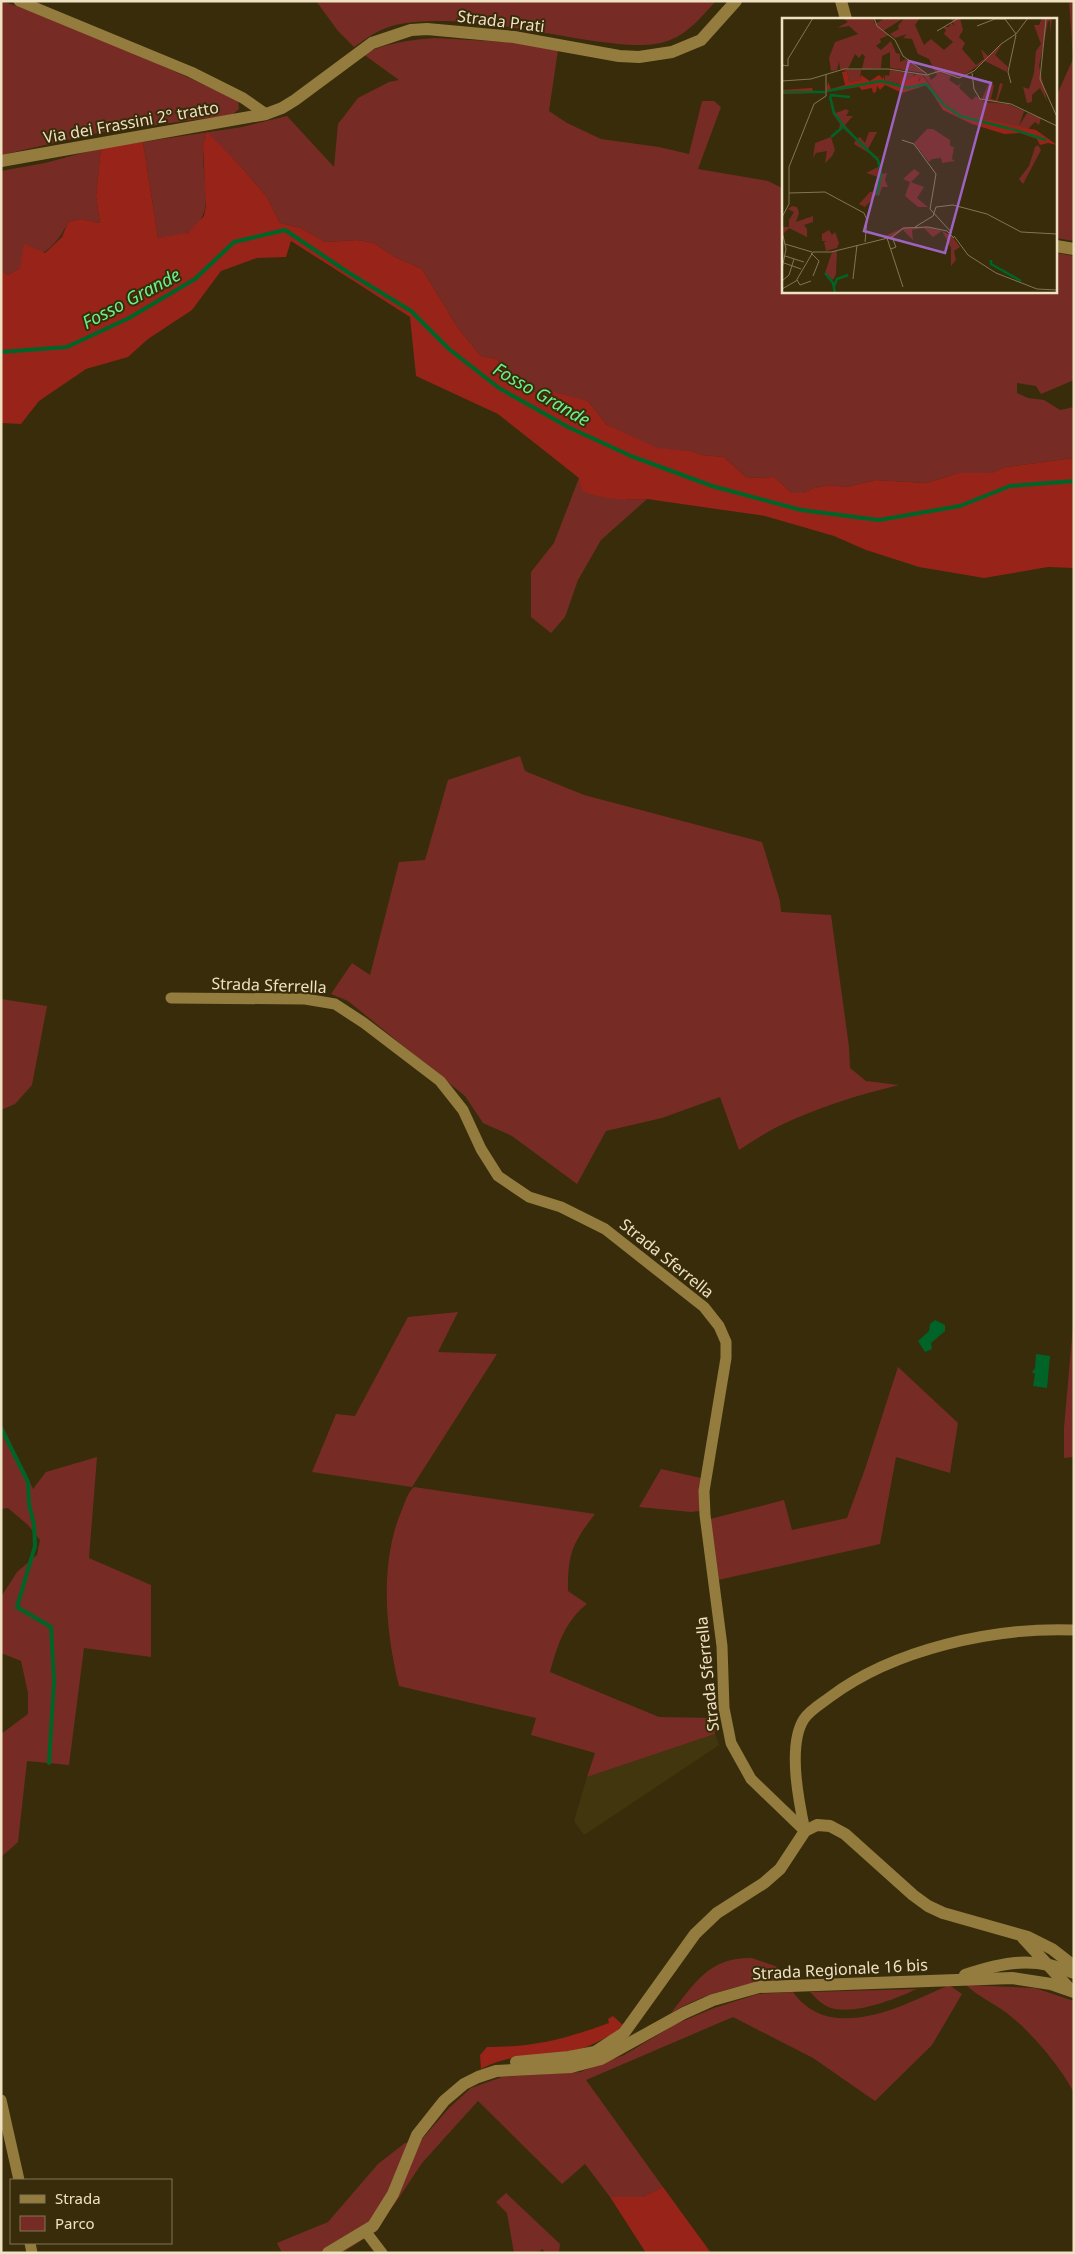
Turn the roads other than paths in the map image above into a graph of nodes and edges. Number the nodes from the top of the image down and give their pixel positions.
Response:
1 (18, 1) edge
2 (736, 1) edge
3 (841, 1) edge
4 (846, 18) edge
5 (266, 114) junction
6 (1, 161) edge
7 (1058, 246) edge
8 (1074, 249) edge
9 (171, 998) dead end
10 (1074, 1630) edge
11 (805, 1831) junction
12 (1021, 1937) junction
13 (1046, 1945) junction
14 (1047, 1965) junction
15 (991, 1966) junction
16 (1074, 1966) edge
17 (1074, 1973) edge
18 (1012, 1978) junction
19 (949, 1979) junction
20 (1073, 1991) edge
21 (496, 2072) junction
22 (1, 2100) edge
23 (19, 2179) edge
24 (366, 2232) junction
25 (328, 2253) edge
26 (382, 2253) edge

1 - 5 street
2 - 5 street, Strada Prati
3 - 4 street
5 - 6 street, Via dei Frassini 2° tratto
7 - 8 street
9 - 11 street, Strada Sferrella
10 - 11 street
11 - 12 street
11 - 21 street
12 - 13 street
12 - 14 street
12 - 15 street
13 - 14 street
13 - 16 street
14 - 15 street, Strada Regionale 16 bis
14 - 17 street, Strada Regionale 16 bis
14 - 18 street
14 - 20 street
15 - 19 street, Strada Regionale 16 bis
18 - 19 street, Strada Regionale 16 bis
18 - 20 street, Strada Regionale 16 bis
19 - 21 street, Strada Regionale 16 bis
21 - 24 street, Strada Regionale 16 bis
22 - 23 street
24 - 25 street, Strada Regionale 16 bis
24 - 26 street

